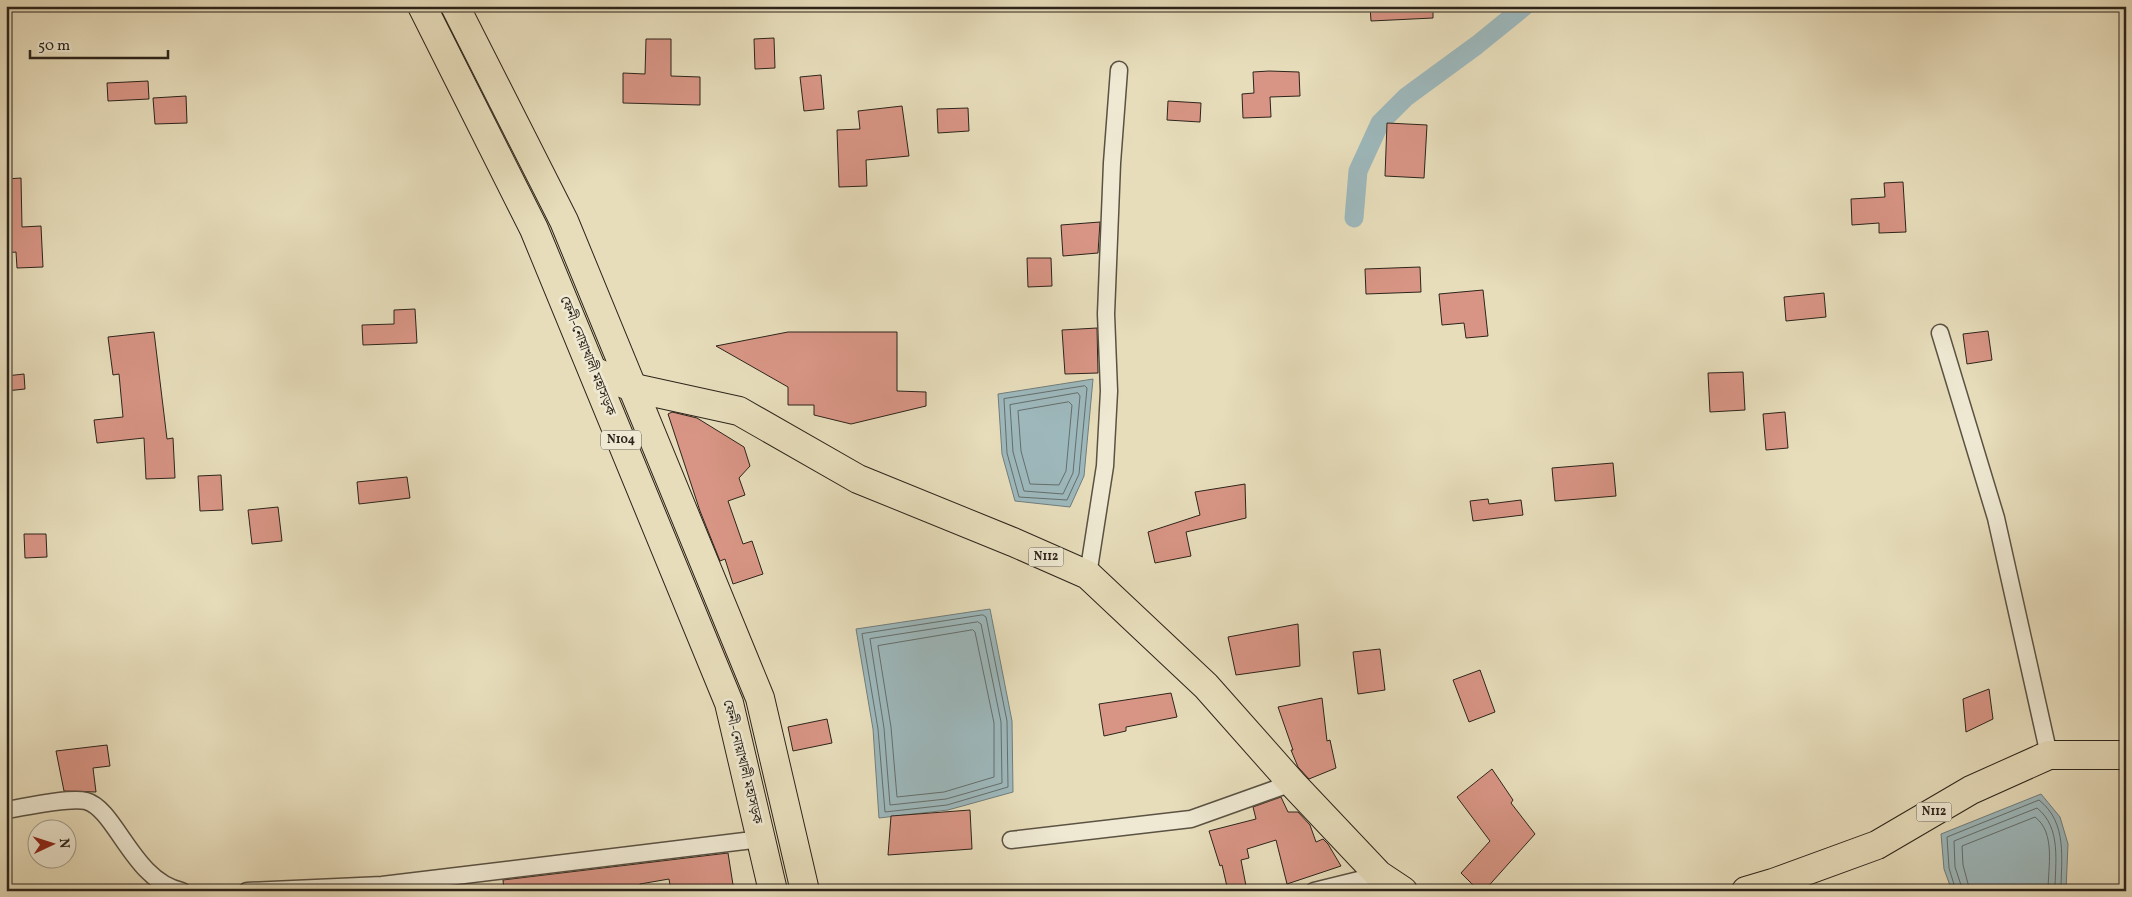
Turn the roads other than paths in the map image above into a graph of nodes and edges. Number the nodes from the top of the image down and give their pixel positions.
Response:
1 (422, 6) edge
2 (455, 6) edge
3 (1119, 70) dead end
4 (1940, 333) dead end
5 (593, 371) junction
6 (634, 388) junction
7 (1088, 575) junction
8 (2048, 755) junction
9 (2126, 755) edge
10 (1292, 783) junction
11 (6, 810) edge
12 (761, 839) junction
13 (1011, 840) dead end
14 (1379, 875) junction
15 (1773, 887) edge
16 (182, 891) edge
17 (247, 891) edge
18 (773, 891) edge
19 (804, 891) edge
20 (1314, 891) edge
21 (1403, 891) edge
22 (1746, 891) edge

1 - 5 highway, ফেনী-নোয়াখালী মহাসড়ক / N104
2 - 6 highway, N104
3 - 7 street
4 - 8 street
5 - 6 highway, N112
5 - 12 highway, ফেনী-নোয়াখালী মহাসড়ক / N104
6 - 7 highway, N112
6 - 19 highway, N104
7 - 10 highway, N112
8 - 9 highway, N112
8 - 15 highway, N112
10 - 13 street
10 - 14 highway, N112
11 - 16 street
12 - 17 street
12 - 18 highway, ফেনী-নোয়াখালী মহাসড়ক / N104
14 - 20 street
14 - 21 highway, N112
15 - 22 highway, N112

